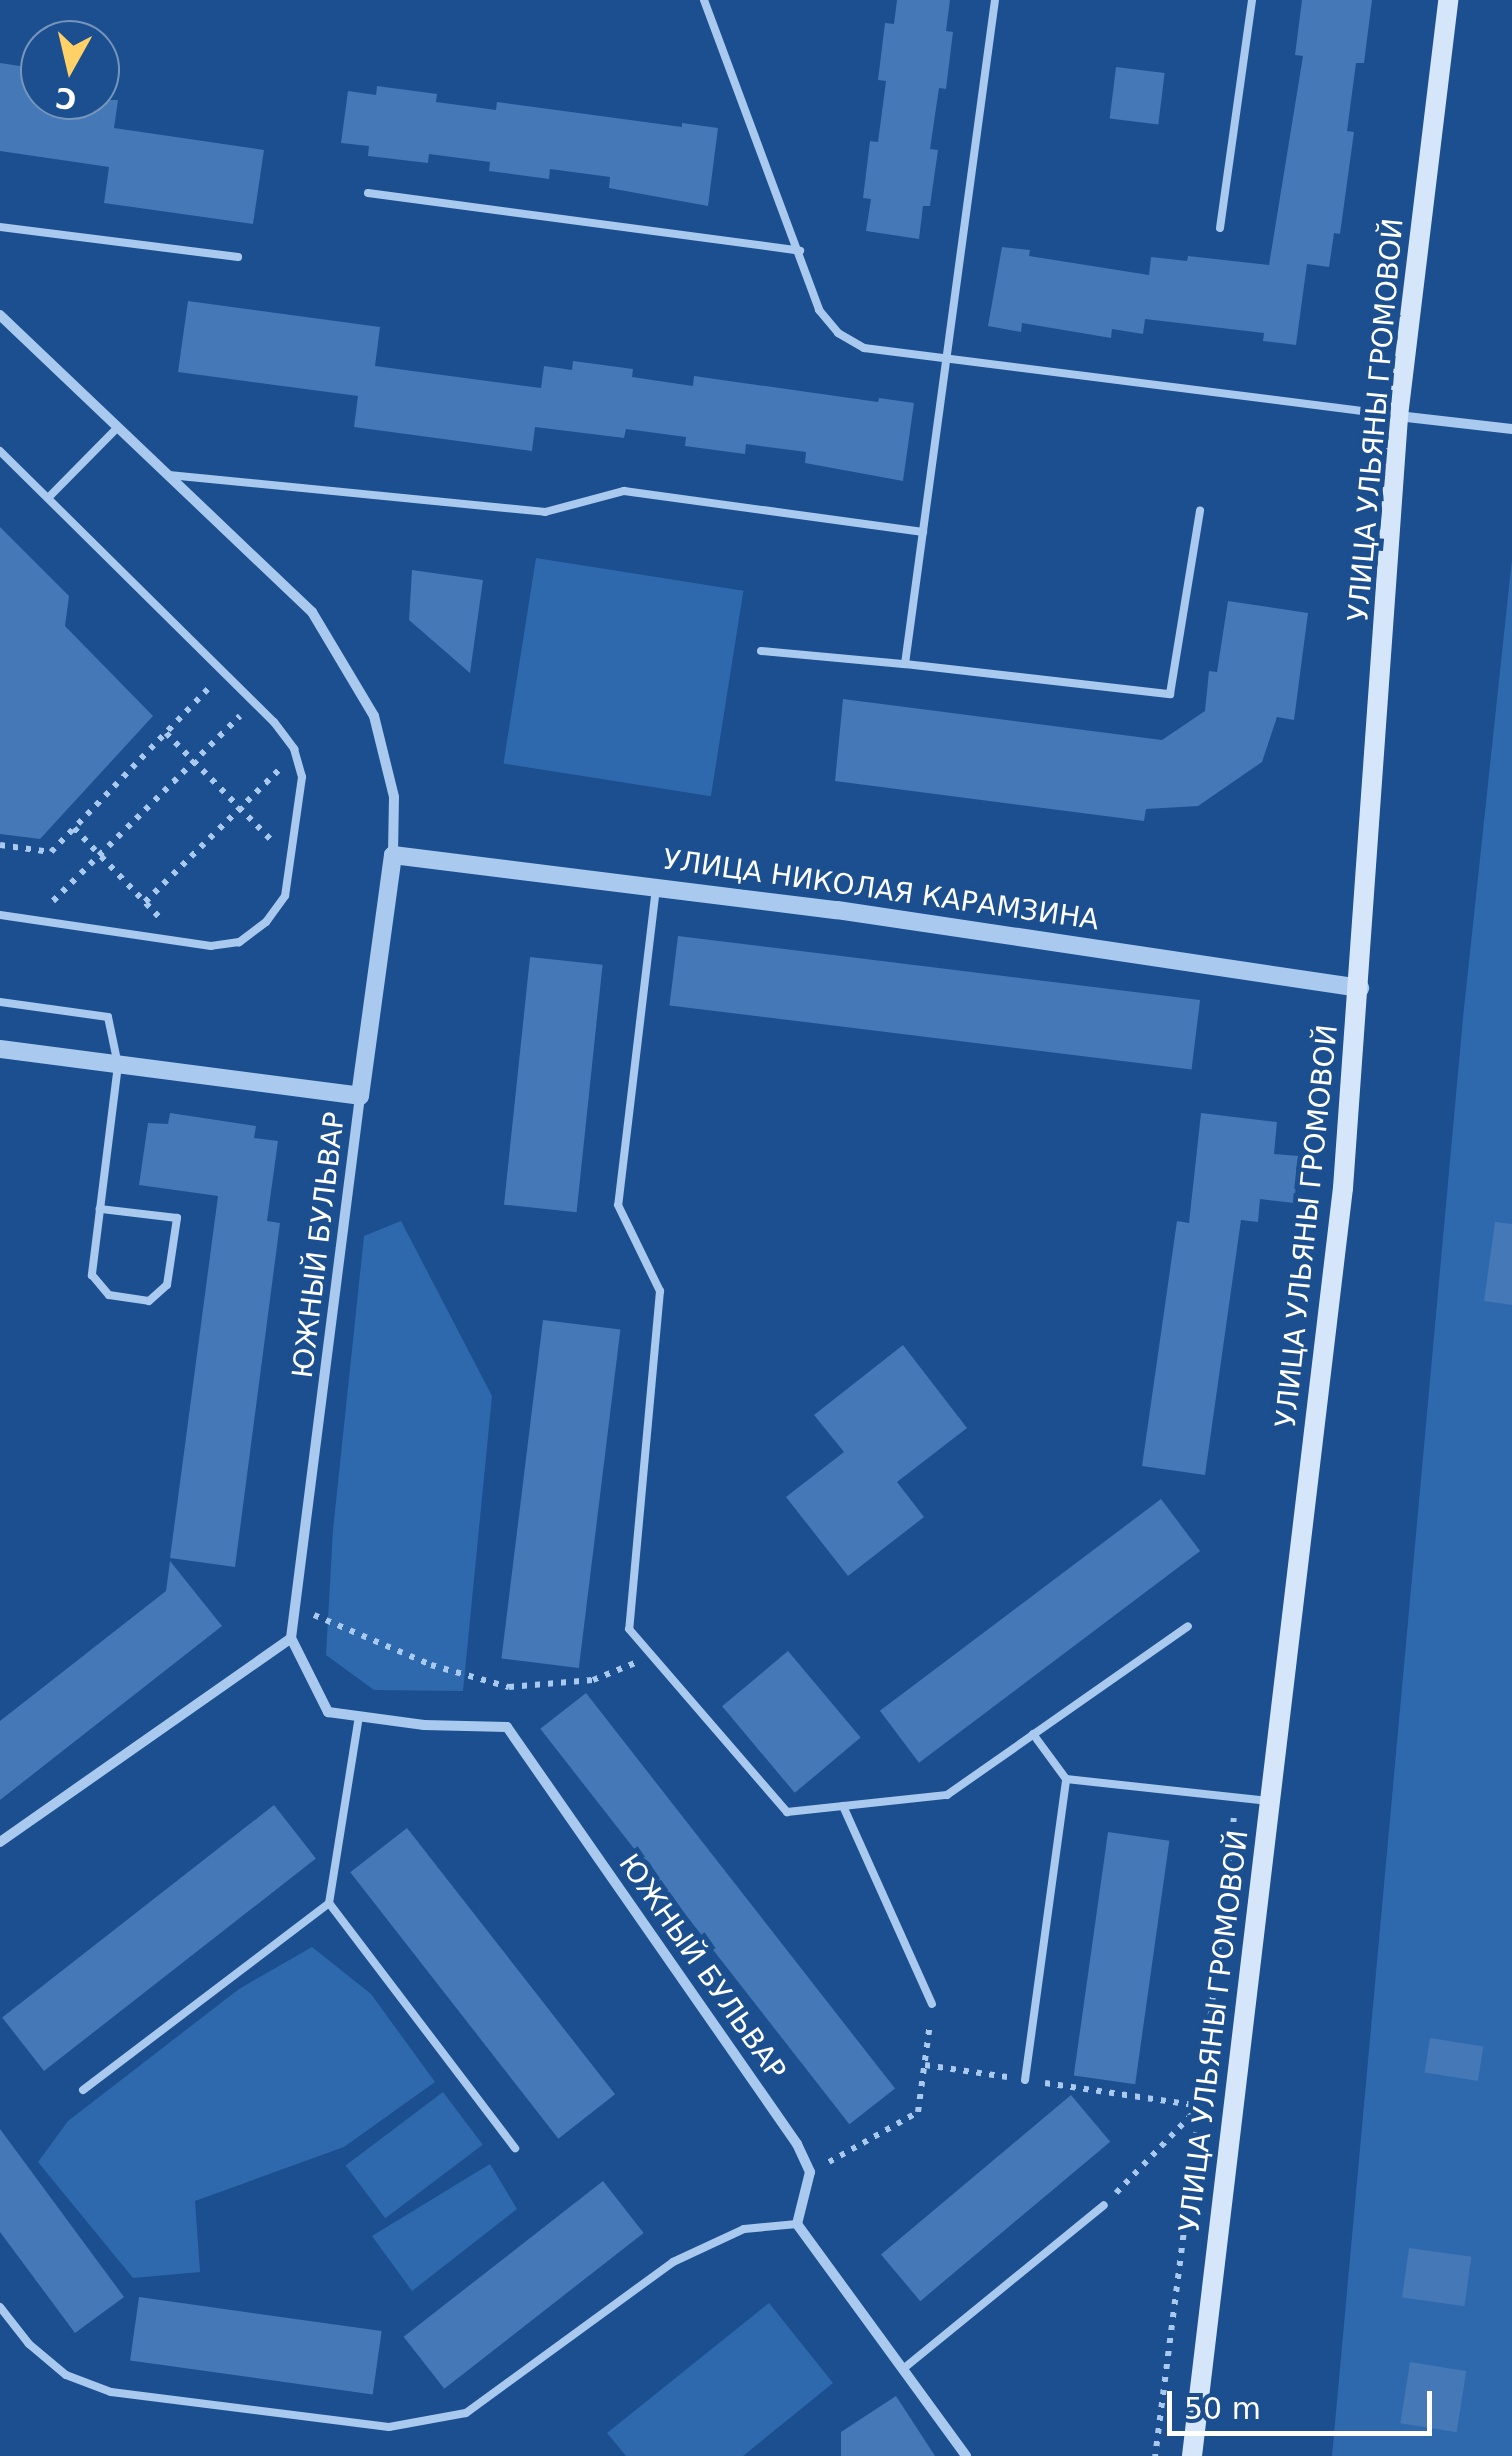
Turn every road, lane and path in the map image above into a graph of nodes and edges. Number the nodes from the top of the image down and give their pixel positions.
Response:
1 (704, 0) edge
2 (995, 0) edge
3 (1252, 0) edge
4 (1448, 0) edge
5 (368, 193) dead end
6 (0, 227) edge
7 (1220, 228) dead end
8 (800, 251) junction
9 (238, 257) dead end
10 (0, 315) edge
11 (946, 360) junction
12 (1398, 416) junction
13 (117, 428) junction
14 (1512, 430) edge
15 (0, 451) edge
16 (169, 475) junction
17 (48, 498) junction
18 (1200, 510) dead end
19 (923, 532) junction
20 (761, 651) dead end
21 (906, 664) junction
22 (197, 672) dead end
23 (211, 686) junction
24 (221, 696) dead end
25 (231, 706) dead end
26 (240, 716) junction
27 (250, 725) dead end
28 (166, 733) junction
29 (278, 758) dead end
30 (194, 762) junction
31 (282, 767) junction
32 (283, 778) dead end
33 (240, 808) junction
34 (277, 827) dead end
35 (74, 828) junction
36 (275, 844) junction
37 (0, 846) edge
38 (100, 855) junction
39 (393, 855) junction
40 (272, 861) dead end
41 (656, 886) junction
42 (34, 901) dead end
43 (145, 902) junction
44 (50, 903) junction
45 (69, 906) dead end
46 (0, 914) edge
47 (143, 917) dead end
48 (162, 920) junction
49 (178, 922) dead end
50 (1360, 988) junction
51 (0, 1002) edge
52 (0, 1049) edge
53 (118, 1064) junction
54 (360, 1096) junction
55 (100, 1208) junction
56 (295, 1607) junction
57 (1188, 1626) dead end
58 (291, 1638) junction
59 (652, 1656) junction
60 (359, 1716) junction
61 (1033, 1734) junction
62 (1066, 1778) junction
63 (1237, 1796) junction
64 (1269, 1800) junction
65 (842, 1806) junction
66 (0, 1842) edge
67 (329, 1903) junction
68 (932, 2004) joint
69 (924, 2065) junction
70 (1025, 2080) junction
71 (83, 2090) dead end
72 (1200, 2106) junction
73 (515, 2148) dead end
74 (810, 2172) junction
75 (1104, 2204) joint
76 (797, 2224) junction
77 (0, 2308) edge
78 (903, 2369) junction
79 (966, 2456) edge
80 (1154, 2456) edge
81 (1192, 2456) edge

1 - 8 lane
2 - 11 lane
3 - 7 lane
4 - 12 main road, УЛИЦА УЛЬЯНЫ ГРОМОВОЙ
5 - 8 lane
6 - 9 lane
8 - 11 lane
10 - 13 street
11 - 12 lane
11 - 19 lane
12 - 14 street
12 - 50 main road, УЛИЦА УЛЬЯНЫ ГРОМОВОЙ
13 - 16 street
13 - 17 lane
15 - 17 lane
16 - 19 lane
16 - 39 street
17 - 46 lane
18 - 21 lane
19 - 21 lane
20 - 21 lane
22 - 23 path
23 - 24 path
23 - 28 path
25 - 26 path
26 - 27 path
26 - 30 path
28 - 30 path
28 - 35 path
29 - 31 path
30 - 33 path
30 - 38 path
31 - 32 path
31 - 33 path
33 - 36 path
33 - 43 path
34 - 36 path
35 - 37 path
35 - 38 path
36 - 40 path
38 - 43 path
38 - 44 path
39 - 41 street, УЛИЦА НИКОЛАЯ КАРАМЗИНА
39 - 54 street
41 - 50 street, УЛИЦА НИКОЛАЯ КАРАМЗИНА
41 - 59 lane
42 - 44 path
43 - 48 path
44 - 45 path
47 - 48 path
48 - 49 path
50 - 64 main road, УЛИЦА УЛЬЯНЫ ГРОМОВОЙ
51 - 53 lane
52 - 53 street
53 - 54 street
53 - 55 lane
54 - 56 street, ЮЖНЫЙ БУЛЬВАР
55 - 55 lane
56 - 58 street, ЮЖНЫЙ БУЛЬВАР
56 - 59 path
57 - 61 lane
58 - 60 street, ЮЖНЫЙ БУЛЬВАР
58 - 66 street
59 - 65 lane
60 - 67 lane
60 - 74 street, ЮЖНЫЙ БУЛЬВАР
61 - 62 lane
61 - 65 lane
62 - 63 lane
62 - 70 lane
63 - 64 lane
63 - 72 path
64 - 81 main road, УЛИЦА УЛЬЯНЫ ГРОМОВОЙ
65 - 68 lane
67 - 71 lane
67 - 73 lane
68 - 69 path
69 - 70 path
69 - 74 path
70 - 72 path
72 - 75 path
72 - 80 path
74 - 76 street
75 - 78 lane
76 - 77 lane
76 - 78 street
78 - 79 street

